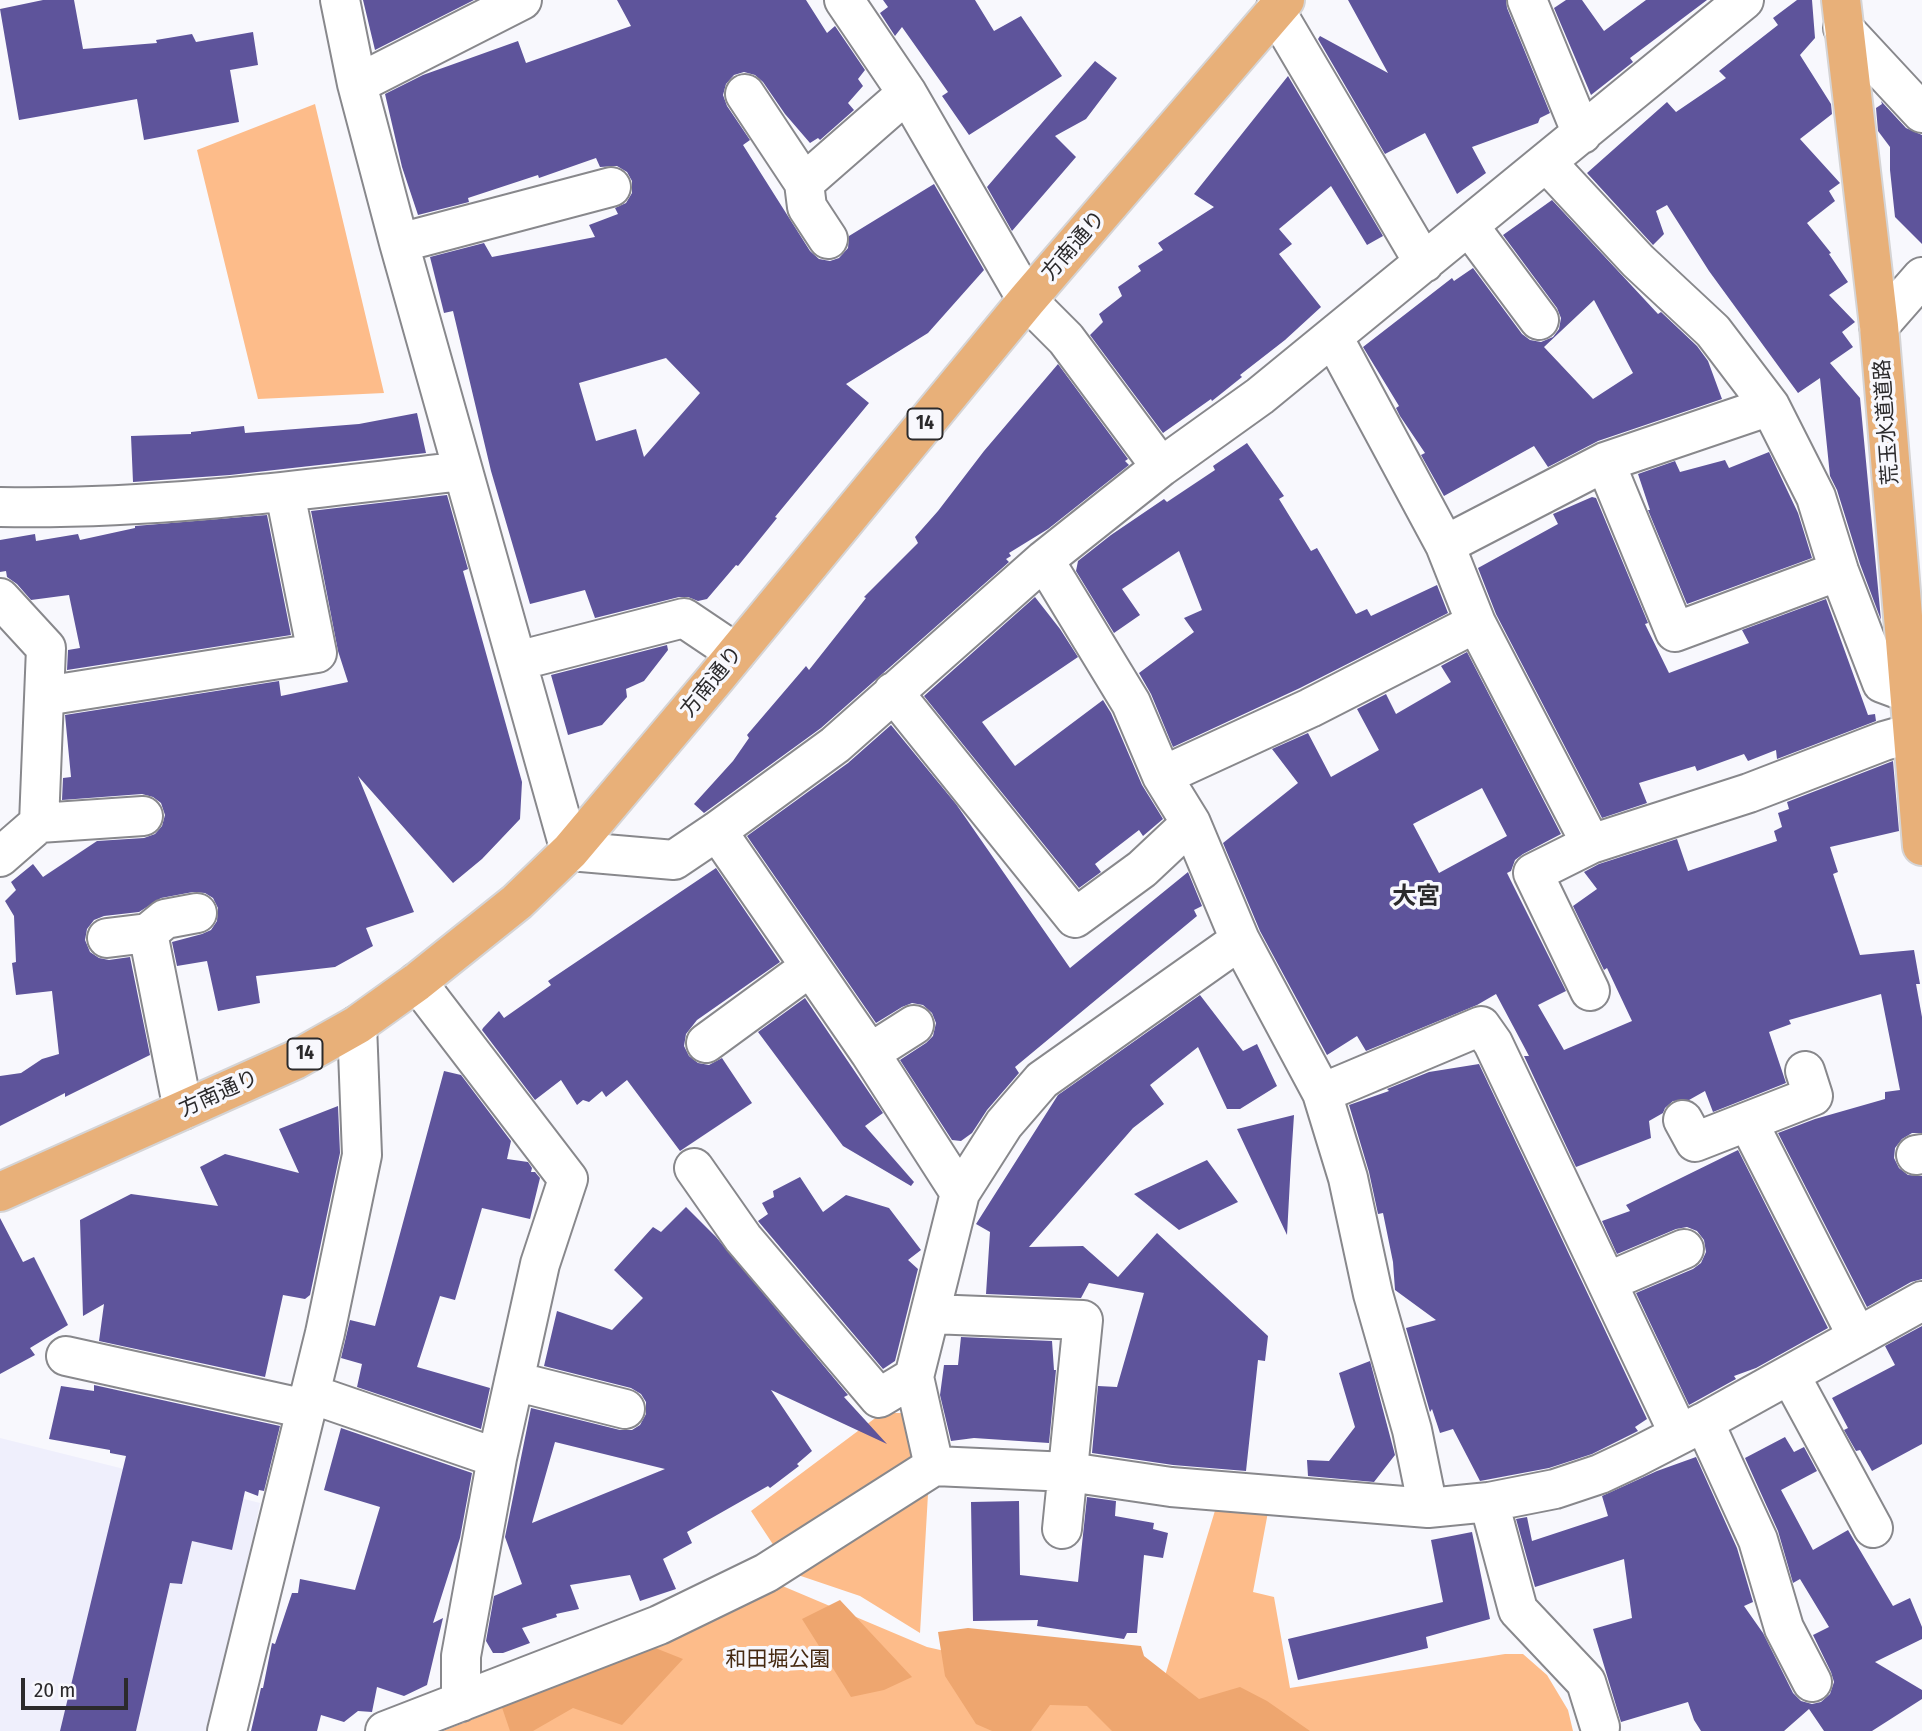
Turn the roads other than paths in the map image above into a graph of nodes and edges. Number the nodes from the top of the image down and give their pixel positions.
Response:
1 (340, 0) edge
2 (522, 0) edge
3 (844, 0) edge
4 (1527, 0) edge
5 (1744, 0) edge
6 (1280, 5) edge
7 (1842, 14) edge
8 (357, 84) junction
9 (907, 93) junction
10 (745, 94) dead end
11 (1922, 113) edge
12 (1582, 134) junction
13 (1547, 163) junction
14 (804, 183) junction
15 (611, 187) dead end
16 (1469, 226) junction
17 (828, 239) dead end
18 (399, 243) junction
19 (1424, 263) junction
20 (1922, 277) edge
21 (1027, 300) junction
22 (1539, 320) dead end
23 (1879, 326) junction
24 (1333, 337) junction
25 (1770, 407) junction
26 (1605, 462) junction
27 (1161, 467) junction
28 (463, 471) junction
29 (285, 493) junction
30 (0, 508) edge
31 (1445, 545) junction
32 (1044, 560) junction
33 (1839, 571) junction
34 (0, 598) edge
35 (1476, 623) junction
36 (736, 653) junction
37 (517, 661) junction
38 (1912, 673) edge
39 (893, 692) junction
40 (45, 696) junction
41 (1912, 733) junction
42 (1162, 776) junction
43 (143, 816) dead end
44 (39, 823) junction
45 (1191, 823) junction
46 (717, 831) junction
47 (1921, 838) edge
48 (1591, 844) junction
49 (570, 851) junction
50 (0, 857) edge
51 (197, 913) dead end
52 (148, 933) junction
53 (107, 937) dead end
54 (1240, 940) junction
55 (810, 967) junction
56 (416, 982) junction
57 (1590, 990) dead end
58 (357, 1025) junction
59 (914, 1025) dead end
60 (706, 1043) dead end
61 (870, 1053) junction
62 (1805, 1072) dead end
63 (1322, 1093) junction
64 (183, 1111) junction
65 (1683, 1120) dead end
66 (1748, 1122) junction
67 (694, 1168) dead end
68 (0, 1192) edge
69 (960, 1193) junction
70 (1684, 1249) dead end
71 (1603, 1299) junction
72 (1922, 1301) edge
73 (931, 1314) junction
74 (1857, 1336) junction
75 (66, 1356) dead end
76 (1790, 1375) junction
77 (914, 1377) junction
78 (514, 1381) junction
79 (308, 1402) junction
80 (625, 1409) dead end
81 (1691, 1428) junction
82 (497, 1458) junction
83 (934, 1466) junction
84 (1069, 1472) junction
85 (1489, 1502) junction
86 (1427, 1508) junction
87 (1873, 1528) dead end
88 (1062, 1529) dead end
89 (1812, 1682) dead end
90 (461, 1702) junction
91 (1600, 1727) dead end
92 (227, 1731) edge
93 (385, 1731) edge

1 - 8 street
2 - 8 street
3 - 9 street
4 - 12 street
5 - 12 street
6 - 19 street
6 - 21 main road, 方南通り / 14
7 - 11 street
7 - 23 main road, 荒玉水道道路
8 - 18 street
9 - 14 street
9 - 21 street
10 - 14 street
12 - 13 street
13 - 16 street
13 - 25 street
14 - 17 street
15 - 18 street
16 - 19 street
16 - 22 street
18 - 28 street
19 - 24 street
20 - 23 street
21 - 27 street
21 - 36 main road, 方南通り / 14
23 - 38 main road, 荒玉水道道路
24 - 27 street
24 - 31 street
25 - 26 street
25 - 33 street
26 - 31 street
26 - 33 street
27 - 32 street
28 - 29 street
28 - 37 street
29 - 30 street
29 - 40 street
31 - 35 street
32 - 39 street
32 - 42 street
33 - 38 street
34 - 40 street
35 - 42 street
35 - 48 street
36 - 37 street
36 - 49 main road, 方南通り / 14
37 - 49 street
38 - 41 main road, 荒玉水道道路
39 - 45 street
39 - 46 street
40 - 44 street
41 - 47 main road, 荒玉水道道路
41 - 48 street
42 - 45 street
43 - 44 street
44 - 50 street
45 - 54 street
46 - 49 street
46 - 55 street
48 - 57 street
49 - 56 main road, 方南通り / 14
51 - 52 street
52 - 53 street
52 - 64 street
54 - 63 street
54 - 69 street
55 - 60 street
55 - 61 street
56 - 58 main road, 方南通り / 14
56 - 78 street
58 - 64 main road, 方南通り / 14
58 - 79 street
59 - 61 street
61 - 69 street
62 - 66 street
63 - 71 street
63 - 86 street
64 - 68 main road, 方南通り / 14
65 - 66 street
66 - 74 street
67 - 77 street
69 - 73 street
70 - 71 street
71 - 81 street
72 - 74 street
73 - 77 street
73 - 84 street
74 - 76 street
75 - 79 street
76 - 81 street
76 - 87 street
77 - 83 street
78 - 80 street
78 - 82 street
79 - 82 street
79 - 92 street
81 - 85 street
81 - 89 street
82 - 90 street
83 - 84 street
83 - 90 street
84 - 86 street
84 - 88 street
85 - 86 street
85 - 91 street
90 - 93 street

